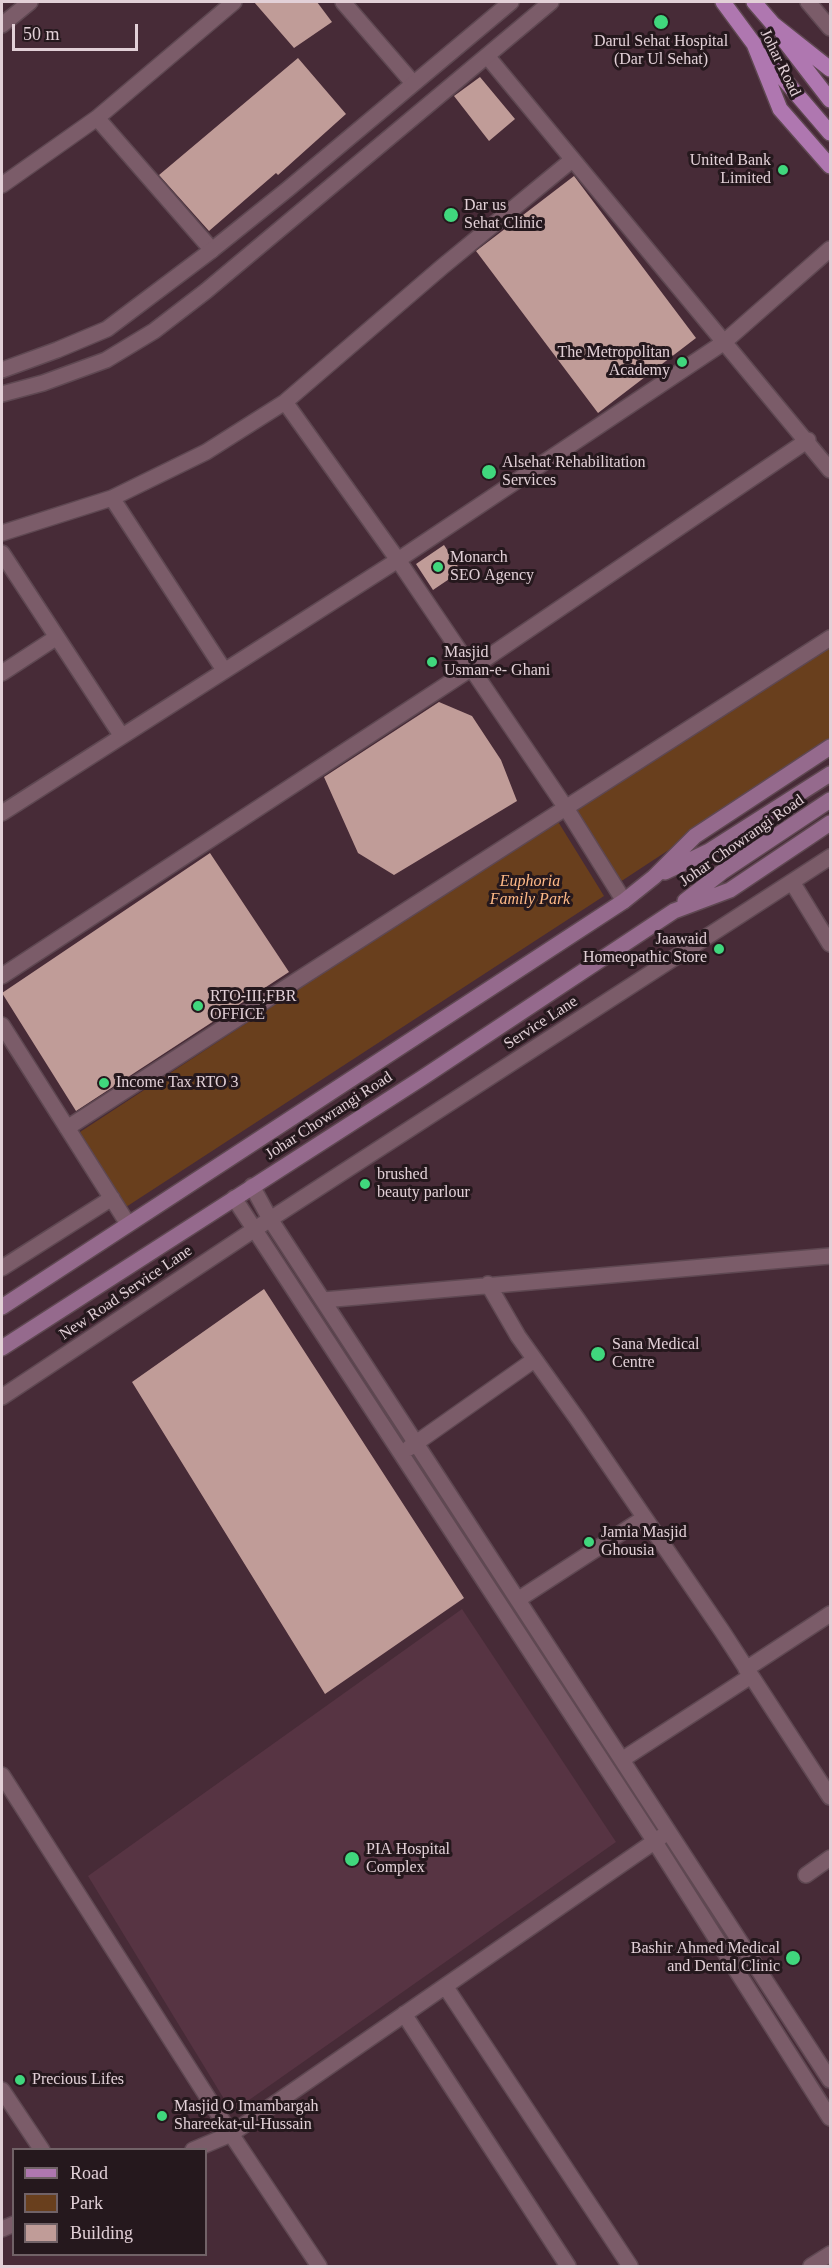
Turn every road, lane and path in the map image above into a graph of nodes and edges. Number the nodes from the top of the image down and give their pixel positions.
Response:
1 (30, 2) edge
2 (234, 2) edge
3 (343, 2) edge
4 (511, 2) edge
5 (551, 2) edge
6 (723, 2) edge
7 (754, 2) edge
8 (808, 2) edge
9 (773, 24) junction
10 (2, 25) edge
11 (831, 28) edge
12 (754, 44) junction
13 (487, 56) junction
14 (831, 69) edge
15 (413, 83) junction
16 (831, 100) edge
17 (97, 118) junction
18 (831, 133) edge
19 (572, 160) junction
20 (831, 166) edge
21 (2, 185) edge
22 (831, 249) edge
23 (212, 250) junction
24 (723, 343) junction
25 (2, 370) edge
26 (2, 394) edge
27 (285, 402) junction
28 (808, 440) junction
29 (831, 470) edge
30 (111, 498) junction
31 (2, 533) edge
32 (2, 553) edge
33 (399, 560) junction
34 (57, 637) junction
35 (831, 638) edge
36 (472, 668) junction
37 (224, 670) junction
38 (2, 673) edge
39 (121, 735) junction
40 (831, 747) edge
41 (831, 774) edge
42 (831, 800) edge
43 (566, 808) junction
44 (2, 813) edge
45 (831, 823) edge
46 (831, 857) edge
47 (654, 877) junction
48 (792, 882) junction
49 (624, 901) junction
50 (674, 910) junction
51 (831, 944) edge
52 (2, 976) edge
53 (2, 1025) edge
54 (68, 1128) junction
55 (252, 1186) junction
56 (112, 1198) junction
57 (234, 1198) junction
58 (270, 1219) junction
59 (128, 1224) junction
60 (255, 1229) junction
61 (831, 1256) edge
62 (2, 1268) edge
63 (488, 1284) junction
64 (323, 1300) junction
65 (2, 1307) edge
66 (2, 1348) edge
67 (534, 1359) junction
68 (2, 1397) edge
69 (416, 1442) junction
70 (401, 1454) junction
71 (644, 1518) junction
72 (519, 1599) junction
73 (831, 1614) edge
74 (749, 1672) junction
75 (623, 1759) junction
76 (2, 1775) edge
77 (831, 1797) edge
78 (670, 1831) junction
79 (655, 1842) junction
80 (831, 1858) edge
81 (806, 1875) dead end
82 (445, 1986) junction
83 (404, 2014) junction
84 (831, 2080) edge
85 (2, 2090) edge
86 (831, 2118) edge
87 (231, 2134) junction
88 (41, 2148) edge
89 (198, 2148) edge
90 (831, 2254) edge
91 (319, 2266) edge
92 (568, 2266) edge
93 (630, 2266) edge
94 (811, 2266) edge

1 - 10 street
2 - 17 street
3 - 15 street
4 - 15 street
5 - 13 street
6 - 12 main road, Johar Road
7 - 9 main road, Johar Road
8 - 11 street
9 - 14 main road, Johar Road
9 - 16 main road
12 - 18 main road
12 - 20 main road, Johar Road
13 - 19 street
13 - 26 street
15 - 23 street
17 - 21 street
17 - 23 street
19 - 24 street
19 - 27 street
22 - 24 street
23 - 25 street
24 - 28 street
24 - 33 street
27 - 30 street
27 - 33 street
28 - 29 street
28 - 36 street
30 - 31 street
30 - 37 street
32 - 34 street
33 - 36 street
33 - 37 street
34 - 38 street
34 - 39 street
35 - 43 street
36 - 43 street
36 - 52 street
37 - 39 street
39 - 44 street
40 - 47 main road, Johar Chowrangi Road
41 - 47 main road, Johar Chowrangi Road
42 - 50 main road, Johar Chowrangi Road
43 - 49 street
43 - 54 street
45 - 50 main road, Johar Chowrangi Road
46 - 48 street, Service Lane
47 - 49 main road, Johar Chowrangi Road
48 - 51 street
48 - 58 street, Service Lane
49 - 59 main road, Johar Chowrangi Road
50 - 55 main road, Johar Chowrangi Road
53 - 54 street
54 - 56 street
55 - 57 main road, Johar Chowrangi Road
55 - 58 street
56 - 59 street
56 - 62 street
57 - 60 street
57 - 66 main road, Johar Chowrangi Road
58 - 60 street, New Road Service Lane
58 - 64 street
59 - 65 main road, Johar Chowrangi Road
60 - 68 street, New Road Service Lane
60 - 70 street
61 - 63 street
63 - 64 street
63 - 67 street
64 - 69 street
67 - 69 street
67 - 71 street
69 - 70 street
69 - 72 street
70 - 79 street
71 - 72 street
71 - 74 street
72 - 75 street
73 - 74 street
74 - 75 street
74 - 77 street
75 - 78 street
76 - 87 street
78 - 79 street
78 - 84 street
79 - 82 street
79 - 86 street
80 - 81 street
82 - 83 street
82 - 93 street
83 - 87 street
83 - 92 street
85 - 88 street
87 - 89 street
87 - 91 street
90 - 94 street

